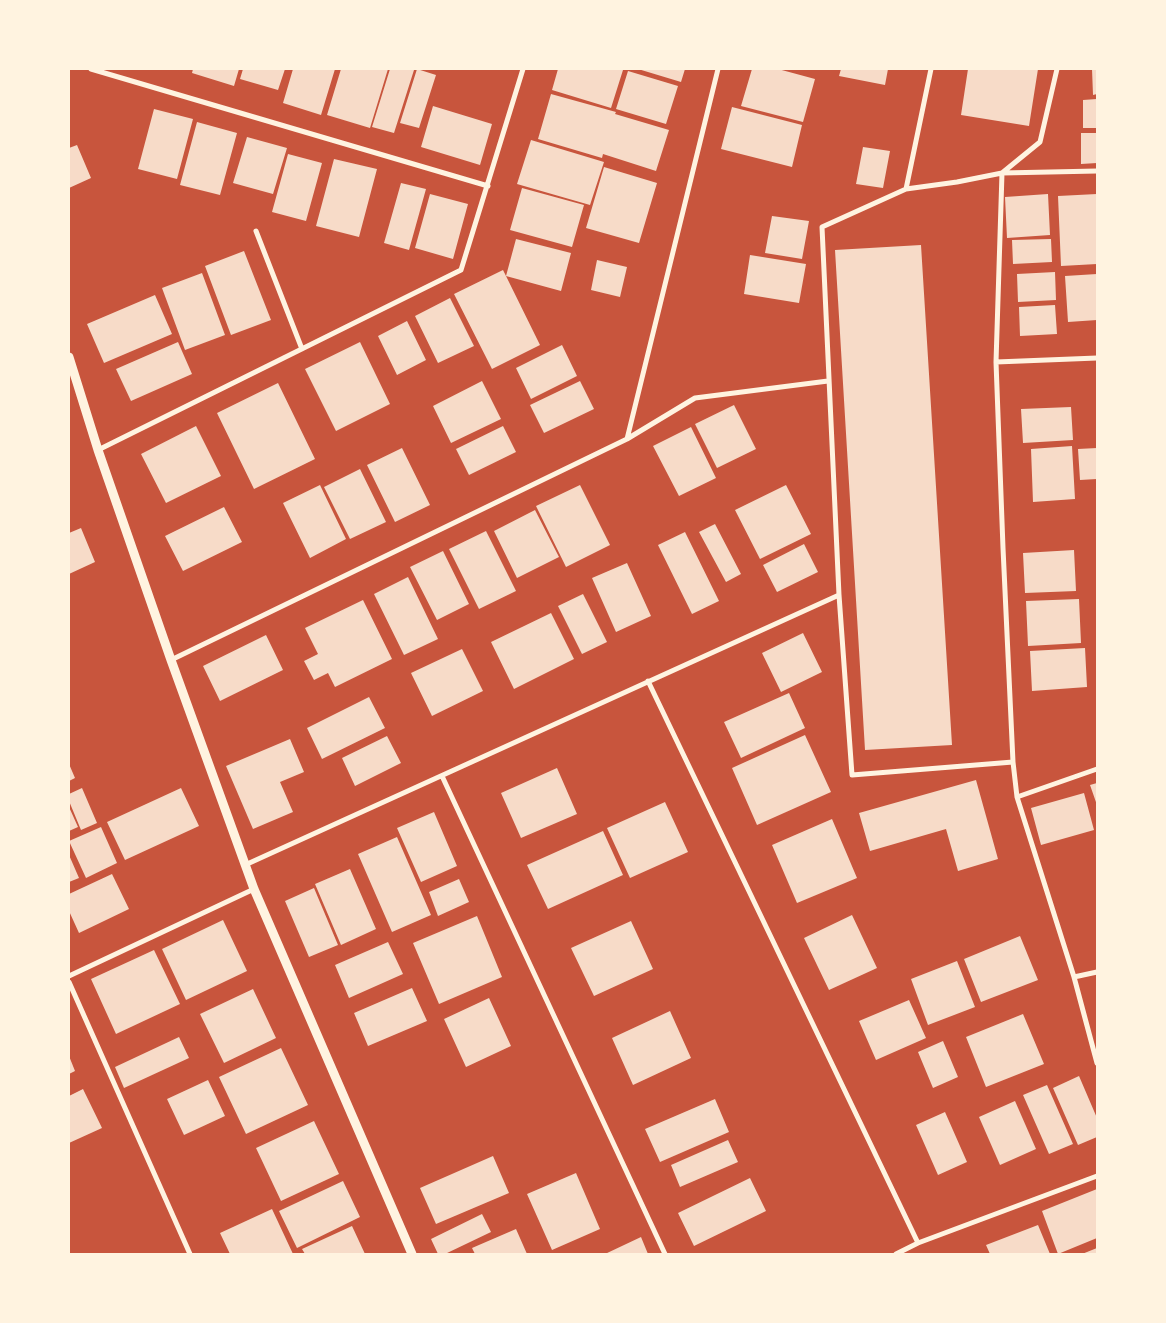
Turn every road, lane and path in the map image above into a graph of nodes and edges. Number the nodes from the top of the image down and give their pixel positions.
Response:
1 (91, 69) edge
2 (523, 69) edge
3 (718, 69) edge
4 (931, 69) edge
5 (1057, 69) edge
6 (1097, 171) edge
7 (1002, 173) junction
8 (488, 186) junction
9 (906, 189) junction
10 (256, 231) dead end
11 (302, 349) junction
12 (69, 357) edge
13 (1097, 358) edge
14 (996, 362) junction
15 (828, 381) junction
16 (627, 439) junction
17 (98, 450) junction
18 (838, 595) junction
19 (171, 660) junction
20 (648, 681) junction
21 (1013, 762) junction
22 (1097, 769) edge
23 (442, 776) junction
24 (1017, 797) junction
25 (245, 865) junction
26 (254, 889) junction
27 (1097, 972) edge
28 (69, 976) edge
29 (1074, 977) junction
30 (69, 982) edge
31 (1097, 1063) edge
32 (1097, 1176) edge
33 (918, 1243) junction
34 (190, 1254) edge
35 (412, 1254) edge
36 (665, 1254) edge
37 (896, 1254) edge

1 - 8 street
2 - 8 street
3 - 16 street
4 - 9 street
5 - 7 street
6 - 7 street
7 - 9 street
7 - 14 street
8 - 11 street
9 - 15 street
10 - 11 street
11 - 17 street
12 - 17 street
13 - 14 street
14 - 21 street
15 - 16 street
15 - 18 street
16 - 19 street
17 - 19 street
18 - 20 street
18 - 21 street
19 - 25 street
20 - 23 street
20 - 33 street
21 - 24 street
22 - 24 street
23 - 25 street
23 - 36 street
24 - 29 street
25 - 26 street
26 - 28 street
26 - 35 street
27 - 29 street
29 - 31 street
30 - 34 street
32 - 33 street
33 - 37 street

